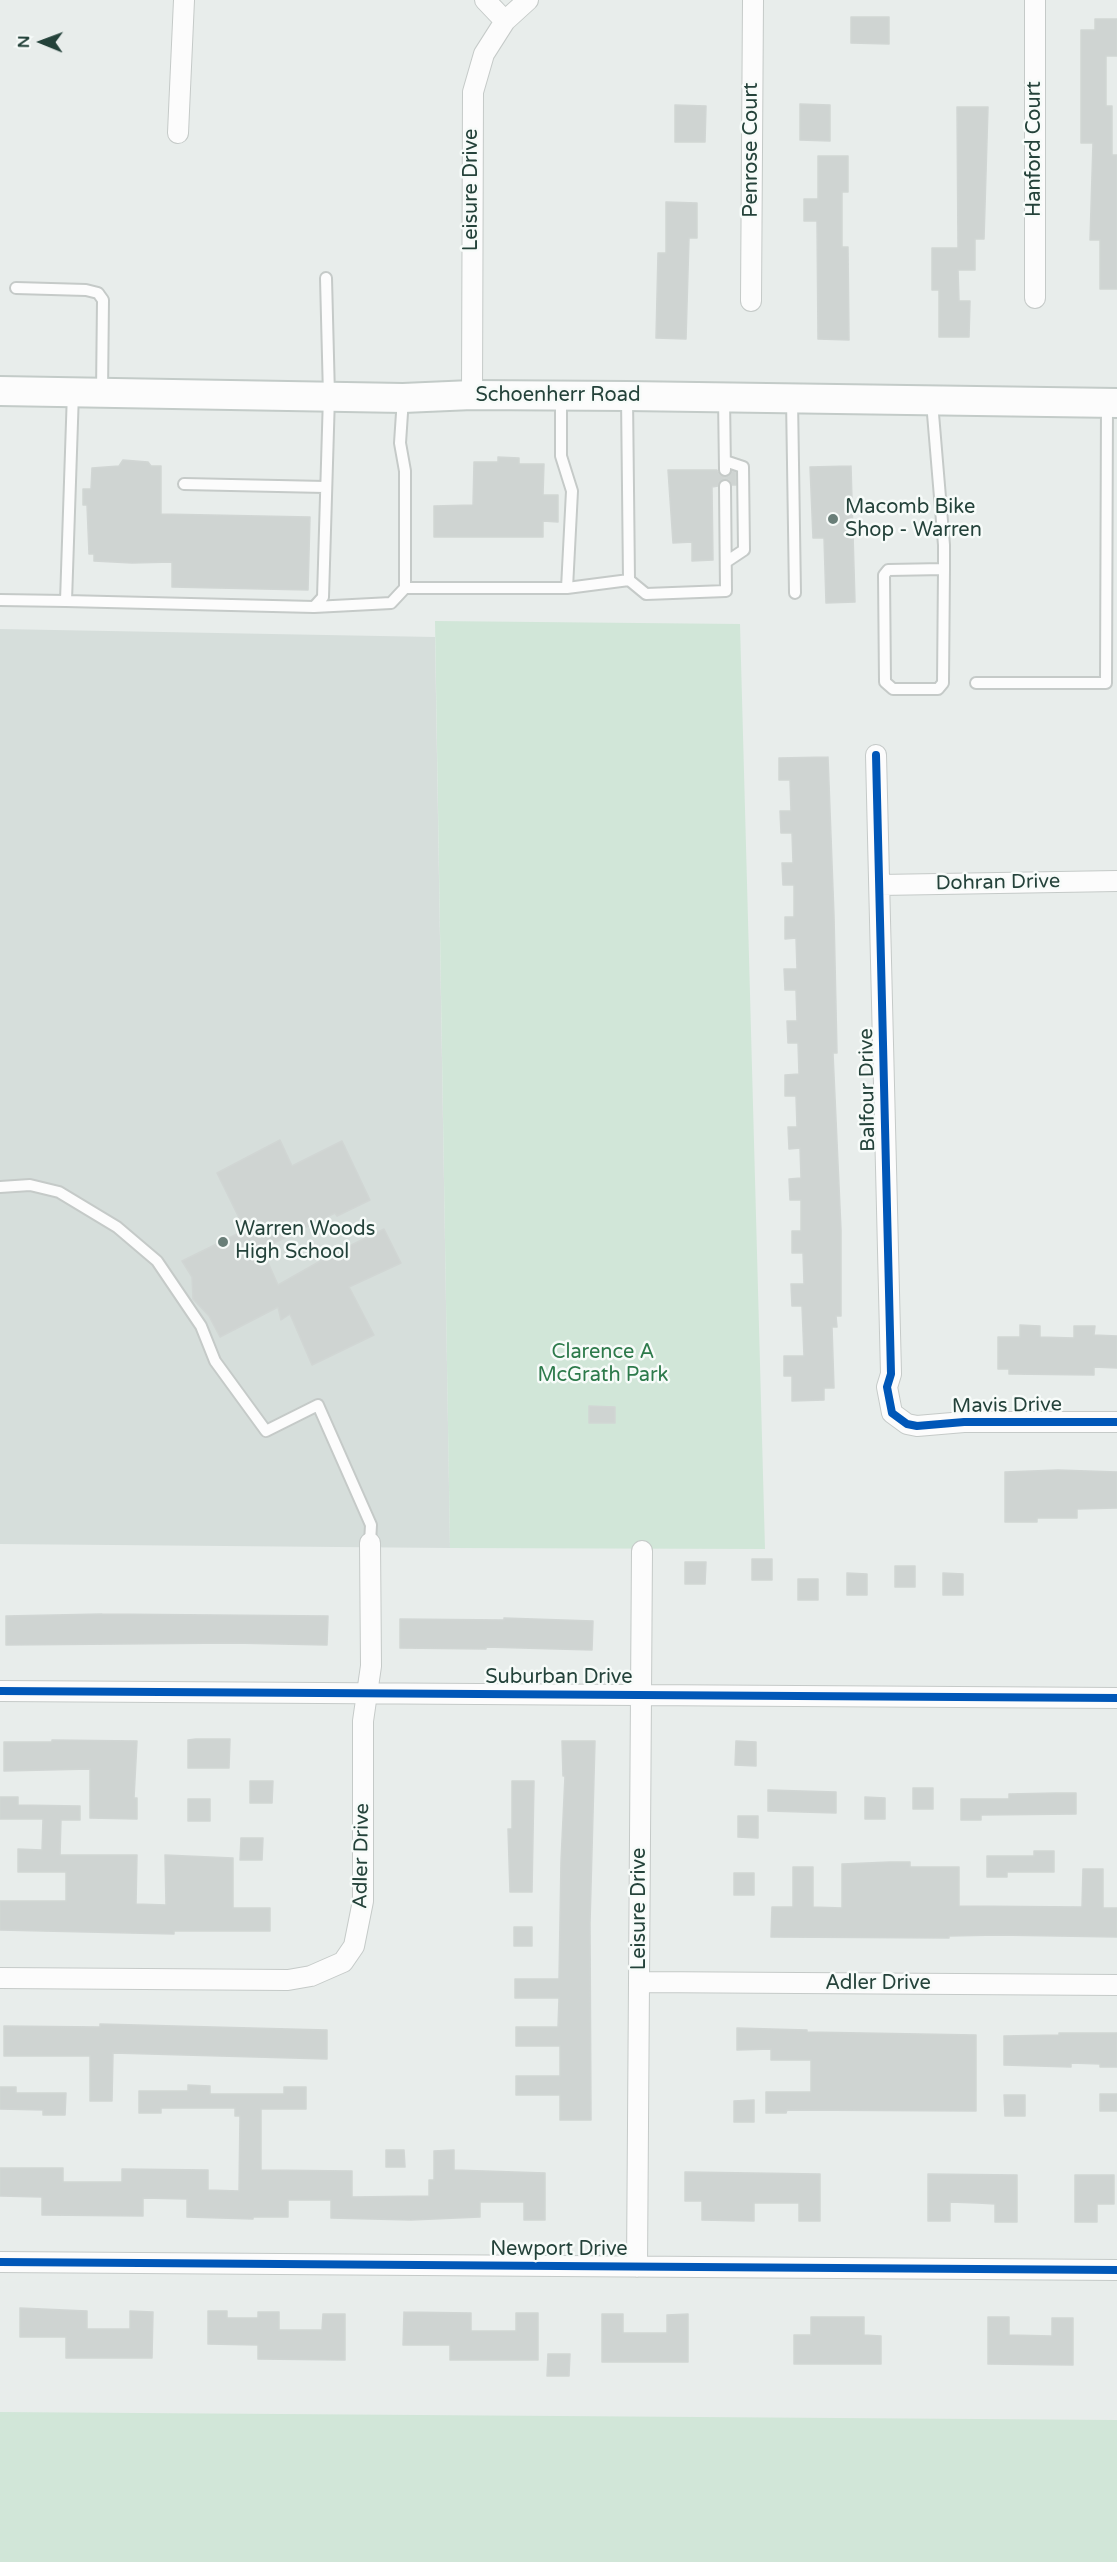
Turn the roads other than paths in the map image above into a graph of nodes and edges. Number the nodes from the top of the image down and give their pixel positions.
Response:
1 (184, 0) edge
2 (486, 0) edge
3 (528, 0) edge
4 (753, 0) edge
5 (1035, 0) edge
6 (505, 21) junction
7 (178, 133) dead end
8 (326, 278) dead end
9 (16, 288) dead end
10 (1035, 298) dead end
11 (751, 301) dead end
12 (0, 391) edge
13 (73, 392) junction
14 (102, 392) junction
15 (329, 396) junction
16 (472, 396) junction
17 (627, 396) junction
18 (561, 397) junction
19 (403, 398) junction
20 (724, 398) junction
21 (792, 399) junction
22 (932, 402) junction
23 (1112, 403) edge
24 (1112, 481) edge
25 (184, 484) dead end
26 (725, 486) dead end
27 (325, 487) junction
28 (726, 562) junction
29 (944, 569) junction
30 (629, 580) junction
31 (405, 588) junction
32 (567, 588) junction
33 (795, 593) dead end
34 (0, 600) edge
35 (66, 602) junction
36 (314, 607) junction
37 (976, 683) dead end
38 (1112, 683) edge
39 (876, 755) dead end
40 (1117, 881) edge
41 (880, 885) junction
42 (0, 1186) edge
43 (899, 1420) joint
44 (1117, 1422) edge
45 (370, 1543) joint
46 (642, 1551) dead end
47 (0, 1691) edge
48 (368, 1694) junction
49 (642, 1695) junction
50 (1117, 1698) edge
51 (0, 1978) edge
52 (639, 1982) junction
53 (1117, 1985) edge
54 (0, 2262) edge
55 (637, 2267) junction
56 (1117, 2270) edge

1 - 7 street
2 - 6 street
3 - 6 street, Leisure Drive
4 - 11 street, Penrose Court
5 - 10 street, Hanford Court
6 - 16 street, Leisure Drive
8 - 15 lane
9 - 14 lane
12 - 13 main road, Schoenherr Road
13 - 14 main road, Schoenherr Road
13 - 35 lane
14 - 15 main road, Schoenherr Road
15 - 19 main road, Schoenherr Road
15 - 27 lane
16 - 18 main road, Schoenherr Road
16 - 19 main road, Schoenherr Road
17 - 18 main road, Schoenherr Road
17 - 20 main road, Schoenherr Road
17 - 30 lane
18 - 32 lane
19 - 31 lane
20 - 21 main road, Schoenherr Road
20 - 28 lane
21 - 22 main road, Schoenherr Road
21 - 33 lane
22 - 23 main road, Schoenherr Road
22 - 29 lane
23 - 24 lane
24 - 38 lane
25 - 27 lane
26 - 28 lane
27 - 36 lane
28 - 30 lane
29 - 29 lane
30 - 32 lane
31 - 32 lane
31 - 36 lane
34 - 35 lane
35 - 36 lane
37 - 38 lane
39 - 41 street, Balfour Drive
40 - 41 street, Dohran Drive
41 - 43 street, Balfour Drive
42 - 45 lane
43 - 44 street, Mavis Drive
45 - 48 street, Adler Drive
46 - 49 street, Leisure Drive
47 - 48 street, Suburban Drive
48 - 49 street, Suburban Drive
48 - 51 street, Adler Drive
49 - 50 street, Suburban Drive
49 - 52 street, Leisure Drive
52 - 53 street, Adler Drive
52 - 55 street, Leisure Drive
54 - 55 street, Newport Drive
55 - 56 street, Newport Drive

